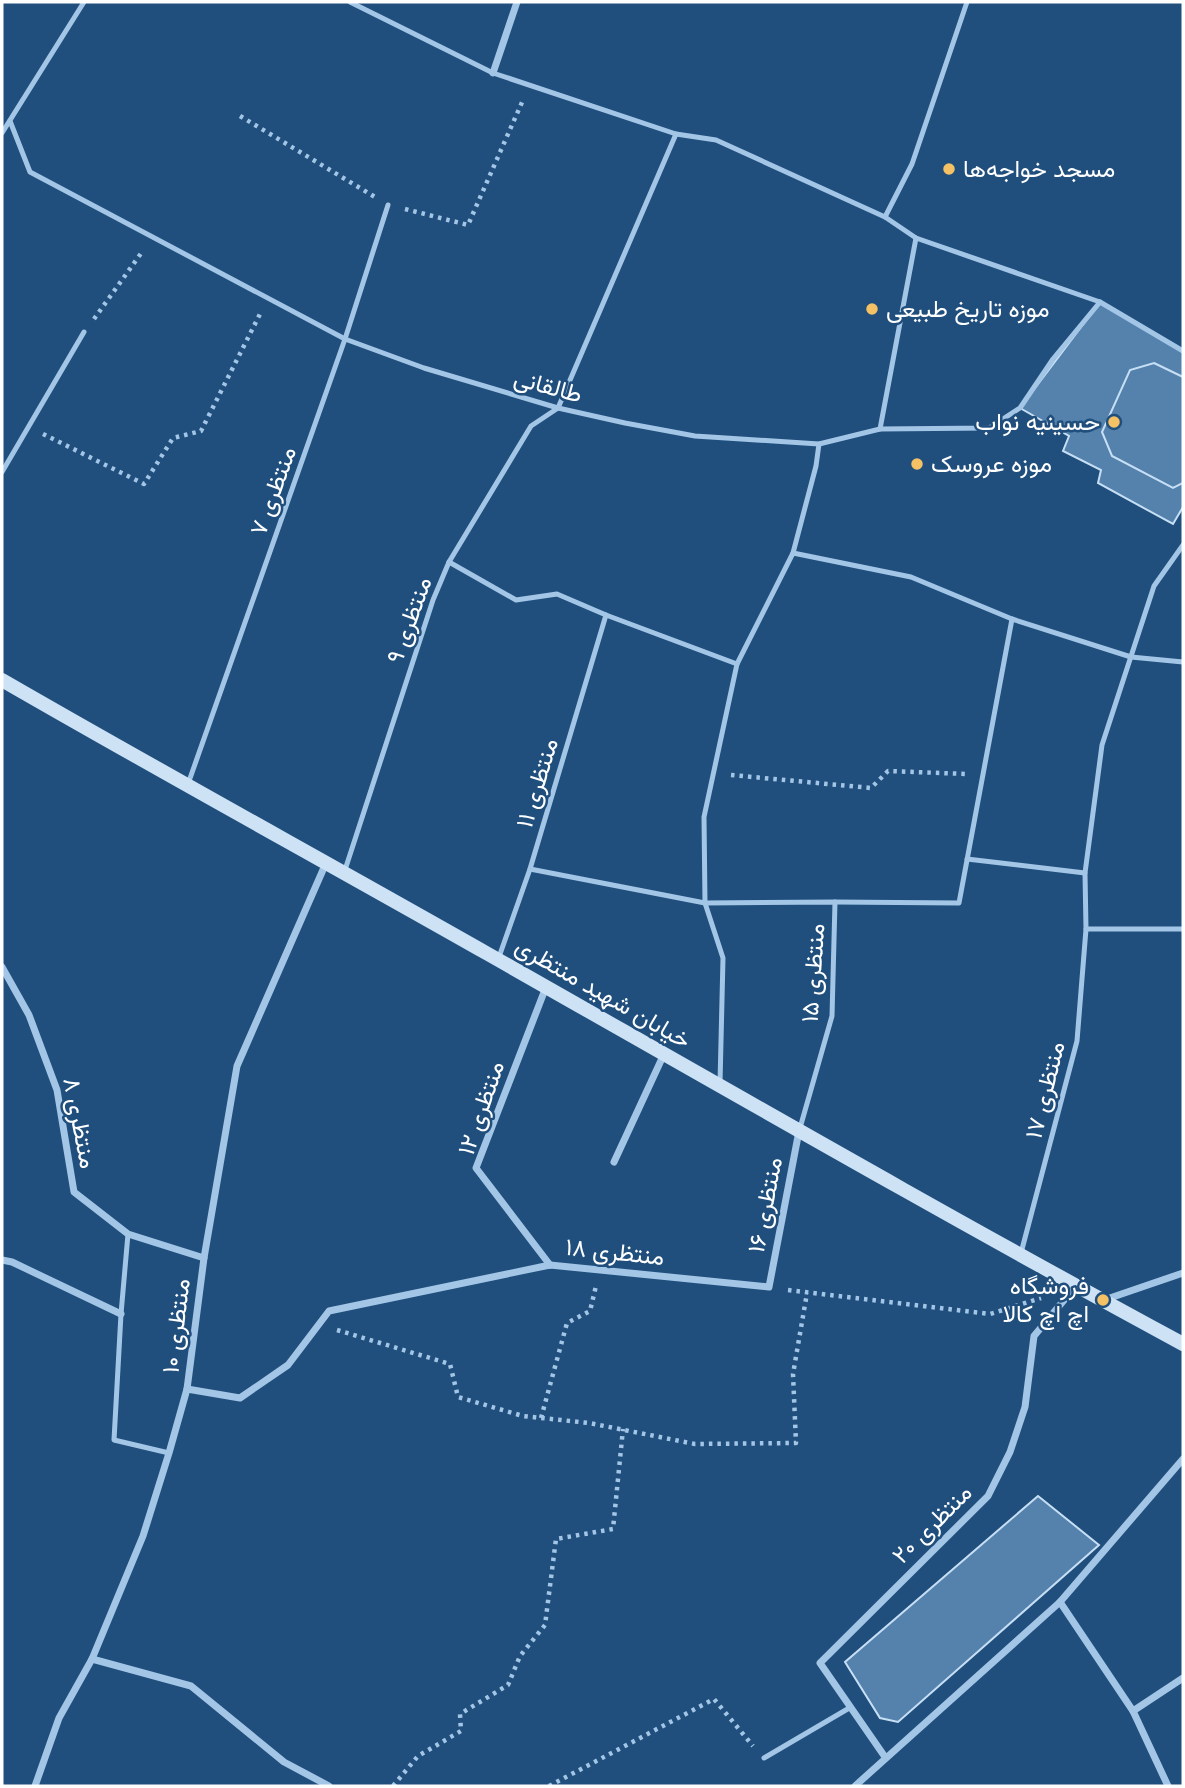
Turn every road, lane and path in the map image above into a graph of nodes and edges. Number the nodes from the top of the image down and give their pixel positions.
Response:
1 (84, 2) edge
2 (350, 2) edge
3 (517, 2) edge
4 (967, 2) edge
5 (493, 73) junction
6 (530, 85) junction
7 (2, 115) edge
8 (240, 116) dead end
9 (10, 121) junction
10 (2, 133) edge
11 (676, 134) junction
12 (388, 205) junction
13 (886, 217) junction
14 (152, 237) junction
15 (916, 238) junction
16 (268, 298) junction
17 (1100, 302) junction
18 (84, 332) joint
19 (345, 340) junction
20 (1183, 351) edge
21 (558, 408) junction
22 (29, 427) junction
23 (880, 429) junction
24 (819, 444) junction
25 (2, 472) edge
26 (1183, 545) edge
27 (793, 552) junction
28 (449, 562) junction
29 (606, 615) junction
30 (1012, 619) junction
31 (1131, 657) junction
32 (1183, 662) edge
33 (737, 664) junction
34 (2, 680) edge
35 (713, 773) junction
36 (983, 775) junction
37 (187, 787) junction
38 (967, 859) junction
39 (326, 862) junction
40 (530, 869) junction
41 (344, 873) junction
42 (1085, 873) junction
43 (835, 902) junction
44 (705, 903) junction
45 (1086, 929) junction
46 (1183, 929) edge
47 (498, 960) junction
48 (2, 967) edge
49 (546, 987) junction
50 (664, 1054) junction
51 (720, 1086) junction
52 (799, 1131) junction
53 (614, 1162) dead end
54 (128, 1234) junction
55 (1020, 1256) junction
56 (204, 1258) junction
57 (2, 1260) edge
58 (550, 1265) junction
59 (600, 1270) junction
60 (1183, 1273) edge
61 (769, 1287) junction
62 (1075, 1287) junction
63 (807, 1293) junction
64 (1103, 1301) junction
65 (121, 1314) junction
66 (318, 1325) junction
67 (1183, 1344) edge
68 (187, 1389) junction
69 (541, 1418) junction
70 (623, 1429) junction
71 (169, 1453) junction
72 (1183, 1460) edge
73 (1060, 1601) junction
74 (92, 1659) junction
75 (1183, 1678) edge
76 (851, 1707) junction
77 (1133, 1711) junction
78 (885, 1757) junction
79 (764, 1758) joint
80 (35, 1786) edge
81 (329, 1786) edge
82 (393, 1786) edge
83 (549, 1786) edge
84 (855, 1786) edge
85 (1168, 1786) edge

1 - 9 lane
2 - 5 lane
3 - 5 street
4 - 13 lane
5 - 6 lane
6 - 11 lane
6 - 12 path
7 - 9 lane
8 - 12 path
9 - 10 lane
9 - 14 lane, طالقانی
11 - 13 lane
11 - 21 lane
12 - 19 lane, منتظری ۷
13 - 15 lane
14 - 16 lane, طالقانی
14 - 18 path
15 - 17 lane
15 - 23 lane
16 - 19 lane, طالقانی
16 - 22 path
17 - 20 lane
17 - 23 lane, طالقانی
18 - 22 lane
19 - 21 lane, طالقانی
19 - 37 lane, منتظری ۷
21 - 24 lane, طالقانی
21 - 28 lane, منتظری ۹
22 - 25 lane
23 - 24 lane, طالقانی
24 - 27 lane
26 - 31 lane, منتظری ۱۷
27 - 30 lane
27 - 33 lane
28 - 29 lane
28 - 41 lane, منتظری ۹
29 - 33 lane
29 - 40 lane, منتظری ۱۱
30 - 31 lane
30 - 36 lane
31 - 32 lane
31 - 42 lane, منتظری ۱۷
33 - 35 lane
34 - 37 main road, خیابان شهید منتظری
35 - 36 path
35 - 44 lane
36 - 38 lane
37 - 39 main road, خیابان شهید منتظری
38 - 42 lane
38 - 43 lane
39 - 41 main road, خیابان شهید منتظری
39 - 56 street, منتظری ۱۰
40 - 44 lane, منتظری ۱۵
40 - 47 lane, منتظری ۱۱
41 - 47 main road, خیابان شهید منتظری
42 - 45 lane, منتظری ۱۷
43 - 44 lane, منتظری ۱۵
43 - 52 lane, منتظری ۱۵
44 - 51 lane
45 - 46 lane
45 - 55 lane, منتظری ۱۷
47 - 49 main road, خیابان شهید منتظری
48 - 54 street, منتظری ۸
49 - 50 main road, خیابان شهید منتظری
49 - 58 street, منتظری ۱۲
50 - 51 main road, خیابان شهید منتظری
50 - 53 street
51 - 52 main road, خیابان شهید منتظری
52 - 55 main road, خیابان شهید منتظری
52 - 61 street, منتظری ۱۶
54 - 56 street, منتظری ۸
54 - 65 lane
55 - 62 main road, خیابان شهید منتظری
56 - 68 street, منتظری ۱۰
57 - 65 street
58 - 59 street, منتظری ۱۸
58 - 66 street, منتظری ۱۸
59 - 61 street, منتظری ۱۸
59 - 69 path
60 - 64 street
61 - 63 path
62 - 63 path
62 - 64 main road, خیابان شهید منتظری
62 - 76 street, منتظری ۲۰
63 - 70 path
64 - 67 main road, خیابان شهید منتظری
65 - 71 lane
66 - 68 street, منتظری ۱۸
66 - 69 path
68 - 71 street, منتظری ۱۰
69 - 70 path
70 - 82 path
71 - 74 street, منتظری ۱۰
72 - 73 street
73 - 77 street
73 - 78 street
74 - 80 street, منتظری ۱۰
74 - 81 street
75 - 77 street
76 - 78 street, منتظری ۲۰
76 - 79 lane
77 - 85 street
78 - 84 street
79 - 83 path

